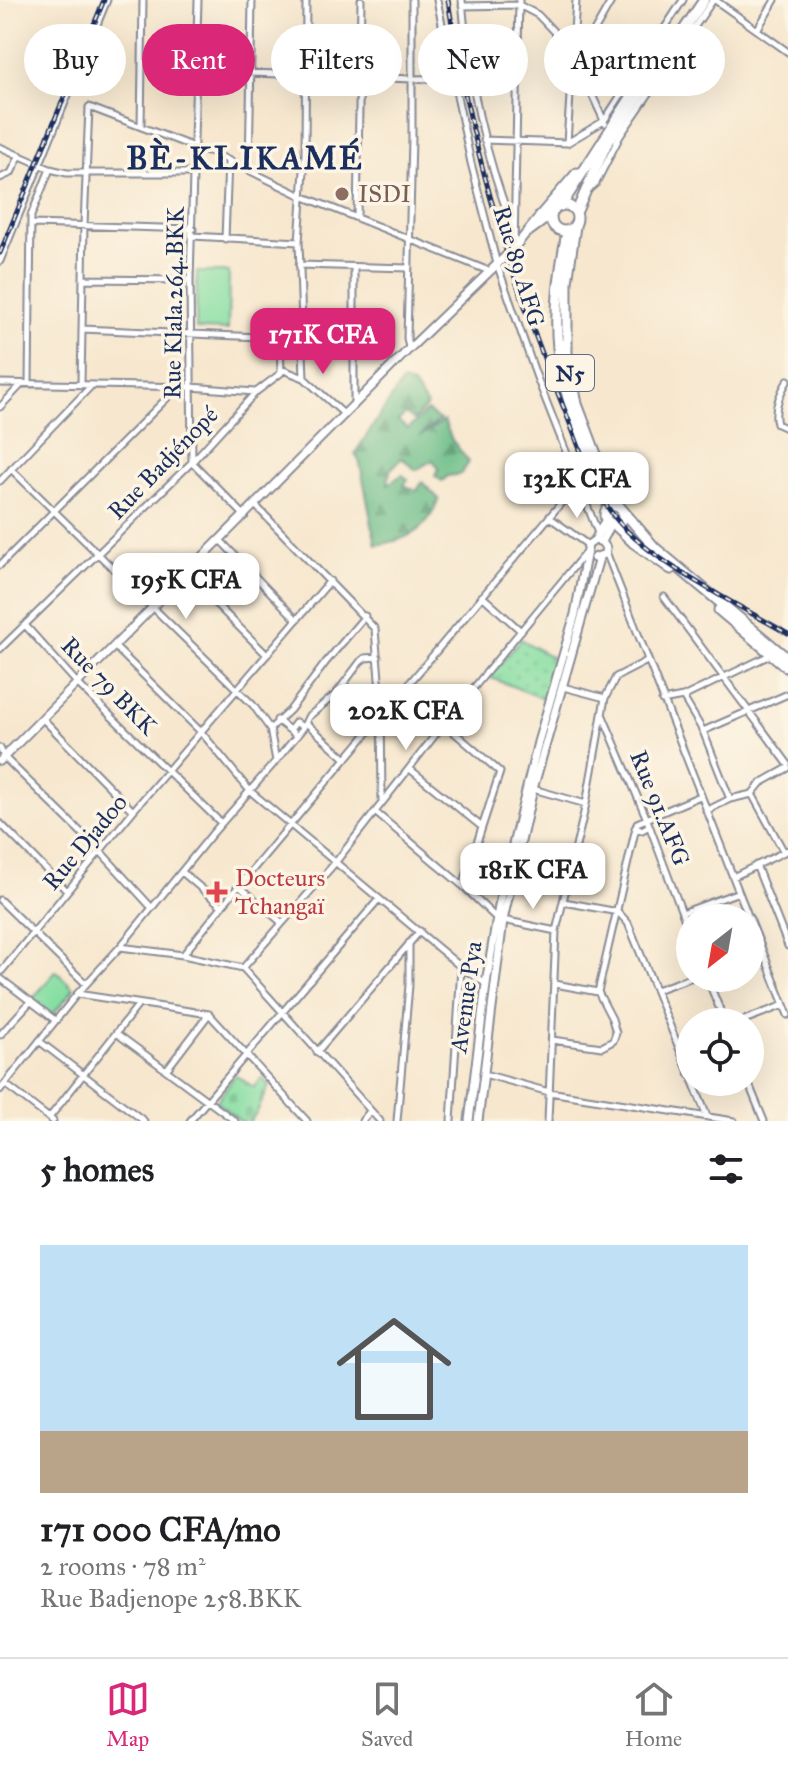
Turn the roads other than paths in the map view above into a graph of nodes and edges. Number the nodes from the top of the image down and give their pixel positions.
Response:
1 (107, 0) edge
2 (143, 0) edge
3 (198, 0) edge
4 (252, 0) edge
5 (306, 0) edge
6 (361, 0) edge
7 (412, 0) edge
8 (437, 0) edge
9 (576, 0) edge
10 (612, 0) edge
11 (683, 0) edge
12 (697, 0) edge
13 (704, 0) edge
14 (714, 0) edge
15 (775, 0) edge
16 (519, 2) edge
17 (462, 3) edge
18 (198, 24) edge
19 (251, 24) edge
20 (306, 24) edge
21 (360, 24) edge
22 (442, 24) edge
23 (546, 24) edge
24 (574, 24) edge
25 (598, 24) edge
26 (757, 30) junction
27 (788, 52) edge
28 (402, 78) edge
29 (413, 79) junction
30 (418, 79) edge
31 (197, 96) edge
32 (249, 96) edge
33 (305, 96) edge
34 (358, 96) edge
35 (457, 96) edge
36 (570, 96) edge
37 (596, 96) edge
38 (141, 126) junction
39 (613, 129) junction
40 (484, 140) junction
41 (516, 140) junction
42 (567, 143) junction
43 (0, 147) edge
44 (194, 149) junction
45 (20, 155) junction
46 (228, 161) junction
47 (588, 162) junction
48 (39, 165) junction
49 (50, 169) junction
50 (249, 170) junction
51 (85, 173) junction
52 (194, 173) junction
53 (0, 178) edge
54 (585, 192) junction
55 (302, 196) junction
56 (556, 210) junction
57 (576, 213) junction
58 (540, 216) junction
59 (357, 218) junction
60 (33, 224) junction
61 (84, 225) junction
62 (514, 229) junction
63 (571, 229) junction
64 (526, 232) junction
65 (192, 233) junction
66 (409, 238) junction
67 (225, 239) junction
68 (299, 242) junction
69 (514, 248) junction
70 (0, 261) edge
71 (497, 264) junction
72 (299, 265) junction
73 (354, 267) junction
74 (409, 268) junction
75 (489, 271) junction
76 (83, 279) junction
77 (190, 280) junction
78 (82, 329) junction
79 (190, 335) junction
80 (409, 349) junction
81 (281, 369) junction
82 (304, 378) junction
83 (788, 380) edge
84 (0, 383) edge
85 (26, 383) junction
86 (81, 383) junction
87 (92, 384) junction
88 (178, 387) junction
89 (191, 387) junction
90 (256, 392) junction
91 (354, 406) junction
92 (0, 407) edge
93 (345, 416) junction
94 (788, 429) edge
95 (192, 462) junction
96 (11, 469) junction
97 (0, 481) edge
98 (577, 484) junction
99 (256, 506) junction
100 (610, 507) junction
101 (54, 511) junction
102 (622, 511) junction
103 (245, 516) junction
104 (549, 517) junction
105 (610, 522) junction
106 (221, 541) junction
107 (593, 544) junction
108 (98, 555) junction
109 (604, 557) junction
110 (0, 565) edge
111 (187, 575) junction
112 (330, 581) junction
113 (482, 596) junction
114 (664, 597) dead end
115 (153, 609) junction
116 (365, 616) junction
117 (297, 620) junction
118 (25, 625) junction
119 (521, 631) junction
120 (115, 647) junction
121 (0, 649) edge
122 (771, 654) junction
123 (267, 655) junction
124 (378, 657) junction
125 (788, 659) edge
126 (647, 661) junction
127 (788, 668) edge
128 (724, 677) junction
129 (78, 684) junction
130 (563, 687) junction
131 (404, 689) junction
132 (238, 690) junction
133 (788, 694) edge
134 (683, 697) junction
135 (605, 698) junction
136 (662, 701) junction
137 (748, 711) junction
138 (603, 715) junction
139 (43, 719) junction
140 (277, 720) junction
141 (381, 720) junction
142 (443, 725) junction
143 (305, 726) junction
144 (270, 729) junction
145 (290, 730) junction
146 (703, 731) junction
147 (202, 733) junction
148 (297, 736) junction
149 (0, 748) edge
150 (2, 759) edge
151 (346, 759) junction
152 (276, 761) junction
153 (788, 766) edge
154 (411, 770) junction
155 (168, 771) junction
156 (533, 789) junction
157 (250, 791) junction
158 (752, 794) junction
159 (700, 796) junction
160 (730, 799) junction
161 (382, 803) junction
162 (586, 804) junction
163 (133, 811) junction
164 (706, 811) junction
165 (375, 812) junction
166 (646, 817) junction
167 (0, 823) edge
168 (221, 823) junction
169 (291, 826) junction
170 (649, 826) junction
171 (482, 827) junction
172 (635, 828) junction
173 (100, 851) junction
174 (786, 851) edge
175 (335, 863) junction
176 (756, 865) junction
177 (182, 872) junction
178 (733, 877) junction
179 (239, 886) junction
180 (463, 886) junction
181 (67, 891) junction
182 (739, 892) junction
183 (0, 900) edge
184 (378, 900) junction
185 (563, 901) junction
186 (679, 904) edge
187 (706, 904) edge
188 (744, 904) edge
189 (222, 906) junction
190 (152, 908) junction
191 (618, 912) junction
192 (500, 919) junction
193 (281, 922) junction
194 (420, 931) junction
195 (556, 931) junction
196 (33, 932) junction
197 (409, 943) junction
198 (788, 946) edge
199 (120, 947) junction
200 (764, 954) edge
201 (183, 955) junction
202 (461, 967) junction
203 (243, 968) junction
204 (0, 976) edge
205 (676, 983) edge
206 (86, 984) junction
207 (490, 984) junction
208 (555, 984) junction
209 (656, 990) junction
210 (598, 992) junction
211 (77, 994) junction
212 (31, 1001) junction
213 (140, 1003) junction
214 (784, 1005) junction
215 (282, 1011) junction
216 (764, 1013) edge
217 (209, 1014) junction
218 (788, 1015) edge
219 (55, 1020) junction
220 (116, 1033) junction
221 (0, 1035) edge
222 (552, 1040) junction
223 (676, 1040) edge
224 (39, 1041) junction
225 (317, 1052) junction
226 (247, 1054) junction
227 (167, 1069) junction
228 (483, 1073) junction
229 (84, 1074) junction
230 (5, 1084) junction
231 (0, 1090) edge
232 (549, 1092) junction
233 (699, 1096) edge
234 (754, 1096) edge
235 (207, 1099) junction
236 (370, 1111) junction
237 (708, 1119) edge
238 (51, 1120) edge
239 (144, 1121) edge
240 (190, 1121) edge
241 (235, 1121) edge
242 (307, 1121) edge
243 (362, 1121) edge
244 (380, 1121) edge
245 (397, 1121) edge
246 (451, 1121) edge
247 (469, 1121) edge
248 (478, 1121) edge
249 (548, 1121) edge
250 (734, 1121) edge
251 (764, 1121) edge

1 - 48 street
2 - 38 street
3 - 18 street, Rue Klala.264.BKK
4 - 19 street
5 - 20 street
6 - 21 street
7 - 29 street
8 - 22 street, Rue 89 AFG
9 - 24 street
10 - 25 street
11 - 39 street
12 - 39 highway
13 - 39 highway
14 - 26 street
14 - 39 street
15 - 26 street
16 - 17 street
16 - 23 street
16 - 41 street
17 - 40 street
26 - 27 street
28 - 29 street
29 - 30 street
29 - 66 street
31 - 44 street, Rue Klala.264.BKK
32 - 50 street
33 - 55 street
34 - 59 street
35 - 71 street, Rue 89 AFG
36 - 42 street
37 - 39 street
38 - 44 street
38 - 51 street
39 - 42 street
39 - 47 highway
39 - 54 highway
39 - 54 street
40 - 41 street
40 - 62 street
41 - 42 street
41 - 62 street
43 - 45 street
44 - 46 street
44 - 52 street, Rue Klala.264.BKK
45 - 48 street
45 - 53 street
46 - 50 street
46 - 67 street
47 - 56 highway
47 - 58 highway
48 - 49 street
48 - 70 street
49 - 51 street
49 - 60 street
50 - 55 street
51 - 52 street
51 - 61 street
52 - 65 street, Rue Klala.264.BKK
54 - 57 highway
55 - 59 street
55 - 68 street
56 - 57 highway
56 - 58 main road
56 - 63 highway
56 - 64 main road
57 - 63 highway
58 - 64 main road
59 - 66 street
60 - 61 street
60 - 85 street
61 - 65 street
61 - 76 street
62 - 69 street
63 - 100 highway
63 - 102 highway, N5
64 - 69 main road
65 - 67 street
65 - 77 street, Rue Klala.264.BKK
66 - 74 street
66 - 75 street
67 - 68 street
68 - 72 street
69 - 71 main road
71 - 75 main road
71 - 98 street, Rue 89 AFG
72 - 73 street
72 - 82 street
73 - 74 street
73 - 91 street
74 - 80 street
75 - 80 main road
76 - 77 street
76 - 78 street
77 - 79 street, Rue Klala.264.BKK
78 - 79 street
78 - 86 street
79 - 81 street
79 - 89 street, Rue Klala.264.BKK
80 - 91 main road
81 - 82 street
81 - 90 street, Rue Badjénopé
82 - 93 street
83 - 94 street
84 - 85 street
85 - 86 street
85 - 92 street
86 - 87 street
87 - 88 street
87 - 96 street
88 - 89 street
88 - 101 street
89 - 90 street
89 - 95 street, Rue Klala.264.BKK
90 - 95 street, Rue Badjénopé
91 - 93 main road
93 - 99 main road
95 - 103 street
95 - 108 street, Rue Badjénopé
96 - 97 street
96 - 101 street
98 - 104 street
98 - 107 street, Rue 89 AFG
99 - 103 main road
99 - 112 street
100 - 102 highway
100 - 105 highway
101 - 108 street
101 - 110 street
102 - 105 highway
102 - 125 highway, N5
103 - 106 main road
104 - 107 street
104 - 113 street
105 - 107 main road, Avenue Pya
105 - 122 highway
106 - 111 main road
106 - 117 street
107 - 109 main road
107 - 109 main road
107 - 119 street
107 - 192 main road, Avenue Pya
108 - 115 street
108 - 118 street, Rue Badjénopé
109 - 126 street
109 - 130 main road, Avenue Pya
111 - 115 main road
111 - 123 street
112 - 116 street
112 - 117 street, Rue Djadoo
113 - 119 street
113 - 131 street
114 - 128 street
115 - 120 main road
115 - 132 street
116 - 124 street
116 - 140 street
117 - 123 street, Rue Djadoo
118 - 121 street, Rue Badjénopé
118 - 129 street, Rue 79 BKK
119 - 142 street
120 - 129 main road
120 - 147 street
122 - 127 highway
122 - 128 street
123 - 132 street, Rue Djadoo
124 - 141 street
124 - 143 street
126 - 135 street
126 - 136 street
128 - 134 street
128 - 137 street
129 - 139 main road
129 - 155 street, Rue 79 BKK
130 - 135 street
130 - 156 main road, Avenue Pya
131 - 141 street
131 - 142 street
132 - 144 street
132 - 147 street, Rue Djadoo
133 - 137 street
134 - 136 street
134 - 146 street
135 - 138 street
136 - 159 street
137 - 146 street
137 - 153 street
138 - 162 street
138 - 166 street, Rue 91.AFG
139 - 150 main road
139 - 163 street
140 - 144 street
140 - 145 street
141 - 151 street
141 - 161 street
142 - 154 street
142 - 171 street
143 - 145 street
143 - 148 street
143 - 151 street
144 - 152 street
145 - 148 street
146 - 160 street
147 - 155 street, Rue Djadoo
147 - 157 street
148 - 152 street
149 - 150 street
150 - 173 street
151 - 169 street
152 - 157 street
153 - 158 street
154 - 161 street
154 - 171 street
155 - 163 street, Rue Djadoo
155 - 168 street, Rue 79 BKK
156 - 162 street
156 - 192 main road, Avenue Pya
157 - 168 street
157 - 169 street
158 - 160 street
158 - 174 street
159 - 164 street
159 - 166 street
160 - 164 street
161 - 165 street
162 - 185 street
163 - 173 street, Rue Djadoo
164 - 178 street
165 - 175 street
165 - 180 street
166 - 170 street, Rue 91.AFG
166 - 172 street
167 - 181 street
168 - 177 street
169 - 175 street
169 - 179 street
170 - 172 street
170 - 186 street, Rue 91.AFG
171 - 180 street
172 - 191 street
173 - 181 street, Rue Djadoo
173 - 190 street
174 - 176 street
175 - 184 street
175 - 193 street
176 - 178 street
176 - 198 street
177 - 189 street
177 - 190 street
178 - 182 street
179 - 189 street
179 - 193 street
180 - 192 street
181 - 196 street, Rue Djadoo
182 - 187 street
182 - 188 street
183 - 196 street
184 - 194 street
184 - 215 street
185 - 191 street
185 - 195 street
189 - 201 street
190 - 199 street
191 - 209 street
191 - 210 street
192 - 195 street
192 - 207 main road, Avenue Pya
193 - 203 street
194 - 197 street
194 - 202 street
195 - 208 street
196 - 204 street, Rue Djadoo
196 - 206 street
197 - 225 street
197 - 245 street
199 - 201 street
199 - 206 street
200 - 214 street
201 - 203 street
202 - 207 street
202 - 246 street
203 - 215 street
204 - 212 street
205 - 209 street
206 - 211 street
207 - 228 main road, Avenue Pya
207 - 247 main road, Avenue Pya
208 - 210 street
208 - 222 street
209 - 223 street
210 - 222 street
211 - 213 street
211 - 219 street
212 - 219 street
212 - 221 street
213 - 217 street
213 - 220 street
214 - 216 street
214 - 218 street
215 - 225 street
215 - 226 street
217 - 226 street
217 - 227 street
219 - 224 street
220 - 227 street
220 - 229 street
222 - 232 street
224 - 229 street
224 - 230 street
225 - 236 street
226 - 235 street
226 - 242 street
227 - 235 street
228 - 232 street
228 - 248 main road, Avenue Pya
229 - 238 street
229 - 239 street
230 - 231 street
230 - 238 street
232 - 237 street
232 - 249 street
233 - 237 street
234 - 251 street
235 - 240 street
235 - 241 street
236 - 243 street
236 - 244 street
237 - 250 street

